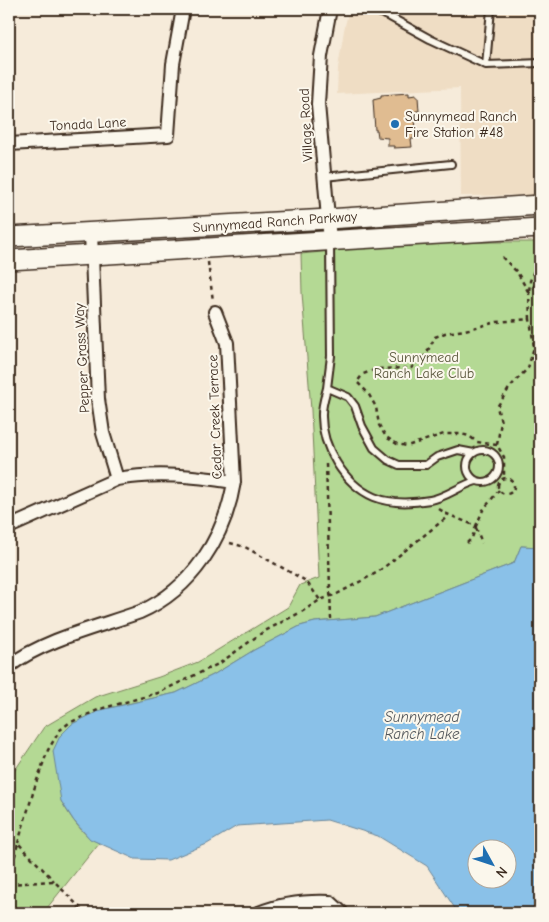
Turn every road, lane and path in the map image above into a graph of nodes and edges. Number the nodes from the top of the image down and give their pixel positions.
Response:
1 (183, 9) edge
2 (330, 9) edge
3 (371, 9) edge
4 (491, 9) edge
5 (540, 63) edge
6 (486, 65) junction
7 (9, 144) edge
8 (451, 164) dead end
9 (324, 177) junction
10 (540, 205) edge
11 (328, 219) junction
12 (540, 228) edge
13 (92, 233) junction
14 (9, 237) edge
15 (330, 241) junction
16 (207, 249) junction
17 (540, 254) edge
18 (92, 256) junction
19 (502, 257) dead end
20 (9, 260) edge
21 (540, 278) edge
22 (529, 293) junction
23 (215, 312) joint
24 (530, 320) junction
25 (327, 388) junction
26 (497, 445) junction
27 (474, 453) junction
28 (326, 464) dead end
29 (504, 478) junction
30 (117, 479) junction
31 (476, 481) junction
32 (234, 482) junction
33 (500, 490) junction
34 (439, 509) dead end
35 (447, 514) junction
36 (476, 526) junction
37 (9, 527) edge
38 (230, 542) dead end
39 (467, 543) dead end
40 (482, 543) dead end
41 (330, 597) junction
42 (320, 600) junction
43 (331, 619) dead end
44 (9, 666) edge
45 (18, 843) junction
46 (54, 881) junction
47 (9, 882) edge
48 (85, 913) edge
49 (259, 913) edge
50 (342, 913) edge

1 - 7 street, Tonada Lane
2 - 9 street, Village Road
3 - 6 lane
4 - 6 lane
5 - 6 lane
8 - 9 lane
9 - 11 street, Village Road
10 - 11 main road, Sunnymead Ranch Parkway
11 - 13 main road, Sunnymead Ranch Parkway
11 - 15 street, Village Road
12 - 15 main road, Sunnymead Ranch Parkway
13 - 14 main road, Sunnymead Ranch Parkway
13 - 18 street, Pepper Grass Way
15 - 16 main road, Sunnymead Ranch Parkway
15 - 25 lane
16 - 18 main road, Sunnymead Ranch Parkway
16 - 23 path
17 - 22 path
18 - 20 main road, Sunnymead Ranch Parkway
18 - 30 street, Pepper Grass Way
19 - 22 path
21 - 22 path
22 - 24 path
23 - 32 street, Cedar Creek Terrace
24 - 26 path
24 - 26 path
25 - 27 lane
25 - 31 lane
26 - 29 path
27 - 31 lane
27 - 31 lane
28 - 41 path
29 - 33 path
29 - 33 path
30 - 32 street
30 - 37 street
32 - 44 street, Cedar Creek Terrace
33 - 36 path
34 - 35 path
35 - 36 path
35 - 41 path
36 - 39 path
36 - 40 path
38 - 42 path
41 - 42 path
41 - 43 path
42 - 45 path
45 - 46 path
45 - 47 path
46 - 47 path
46 - 48 path
49 - 50 street

